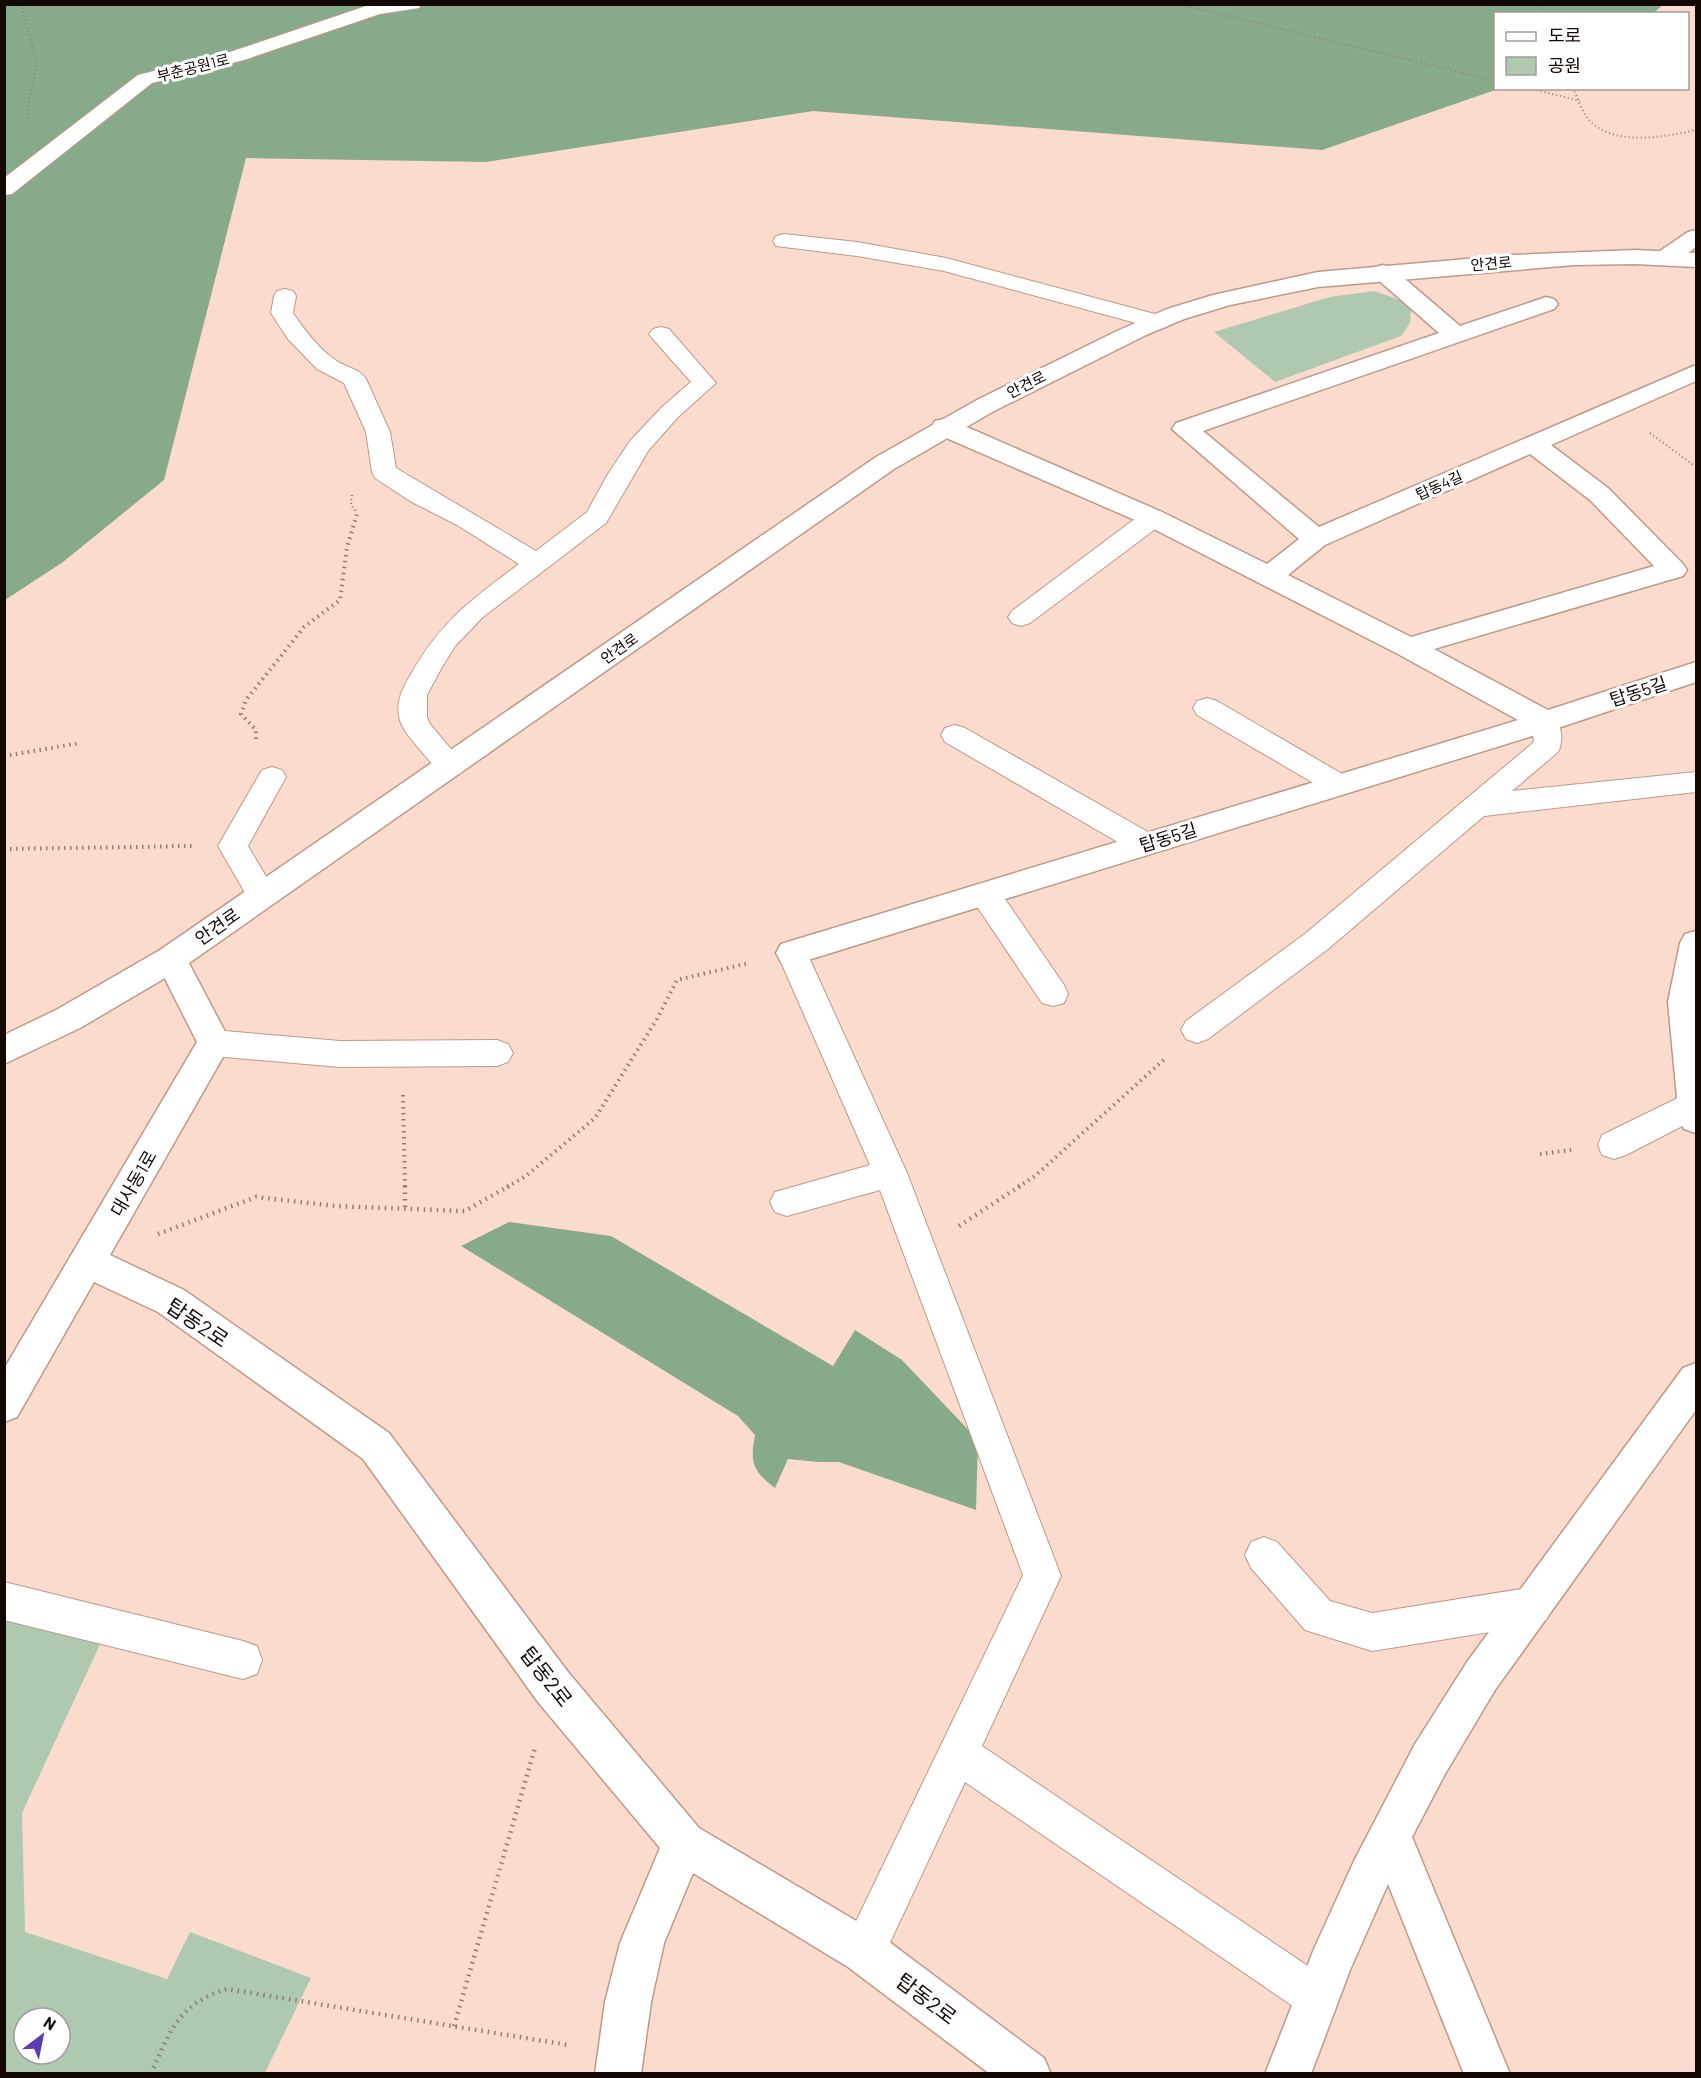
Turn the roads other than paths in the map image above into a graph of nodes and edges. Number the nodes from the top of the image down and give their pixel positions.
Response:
1 (411, 4) edge
2 (4, 189) edge
3 (1696, 237) edge
4 (784, 241) dead end
5 (1665, 258) junction
6 (1696, 260) edge
7 (1383, 272) junction
8 (285, 296) dead end
9 (1546, 304) dead end
10 (1158, 322) junction
11 (661, 334) dead end
12 (1456, 335) junction
13 (1696, 372) edge
14 (945, 428) junction
15 (1533, 444) junction
16 (1153, 518) junction
17 (1316, 539) junction
18 (536, 562) junction
19 (1270, 576) junction
20 (1021, 617) dead end
21 (1408, 647) junction
22 (1696, 672) edge
23 (1207, 708) dead end
24 (1545, 722) junction
25 (955, 735) dead end
26 (451, 766) junction
27 (272, 777) road end
28 (1696, 782) edge
29 (1339, 785) junction
30 (1475, 806) junction
31 (1145, 844) junction
32 (985, 894) junction
33 (262, 895) junction
34 (1696, 943) edge
35 (792, 953) joint
36 (171, 959) junction
37 (1053, 994) dead end
38 (1197, 1030) road end
39 (214, 1043) junction
40 (4, 1051) edge
41 (496, 1053) dead end
42 (1695, 1099) edge
43 (1614, 1145) dead end
44 (890, 1173) junction
45 (787, 1202) dead end
46 (88, 1262) junction
47 (1696, 1380) edge
48 (4, 1405) edge
49 (1264, 1555) dead end
50 (4, 1601) edge
51 (1533, 1606) junction
52 (243, 1660) dead end
53 (958, 1754) junction
54 (1390, 1835) junction
55 (684, 1843) junction
56 (864, 1951) junction
57 (1318, 1998) junction
58 (619, 2064) edge
59 (1028, 2073) edge
60 (1287, 2073) edge
61 (1487, 2073) edge

1 - 2 lane, 부춘공원1로
3 - 5 street
4 - 10 lane
5 - 6 street, 안견로
5 - 7 street, 안견로
7 - 10 street, 안견로
7 - 12 street
8 - 18 lane
9 - 12 street
10 - 14 street, 안견로
11 - 18 lane
12 - 17 street
13 - 15 street, 탑동4길
14 - 16 street
14 - 26 street, 안견로
15 - 17 street, 탑동4길
15 - 21 street
16 - 19 street
16 - 20 lane
17 - 19 street, 탑동4길
18 - 26 lane
19 - 21 street
21 - 24 street
22 - 24 street, 탑동5길
23 - 29 lane
24 - 29 street, 탑동5길
24 - 30 lane
25 - 31 lane
26 - 33 street, 안견로
27 - 33 lane
28 - 30 lane
29 - 31 street, 탑동5길
30 - 38 lane
31 - 32 street, 탑동5길
32 - 35 street, 탑동5길
32 - 37 lane
33 - 36 street, 안견로
34 - 42 street
35 - 44 lane
36 - 39 street
36 - 40 street, 안견로
39 - 41 lane
39 - 46 street, 대사동1로
42 - 43 lane
44 - 45 lane
44 - 53 lane
46 - 48 street, 대사동1로
46 - 55 street, 탑동2로
47 - 51 street
49 - 51 lane
50 - 52 lane
51 - 54 street
53 - 56 lane
53 - 57 lane
54 - 57 street
54 - 61 street
55 - 56 street, 탑동2로
55 - 58 street
56 - 59 street, 탑동2로
57 - 60 street

